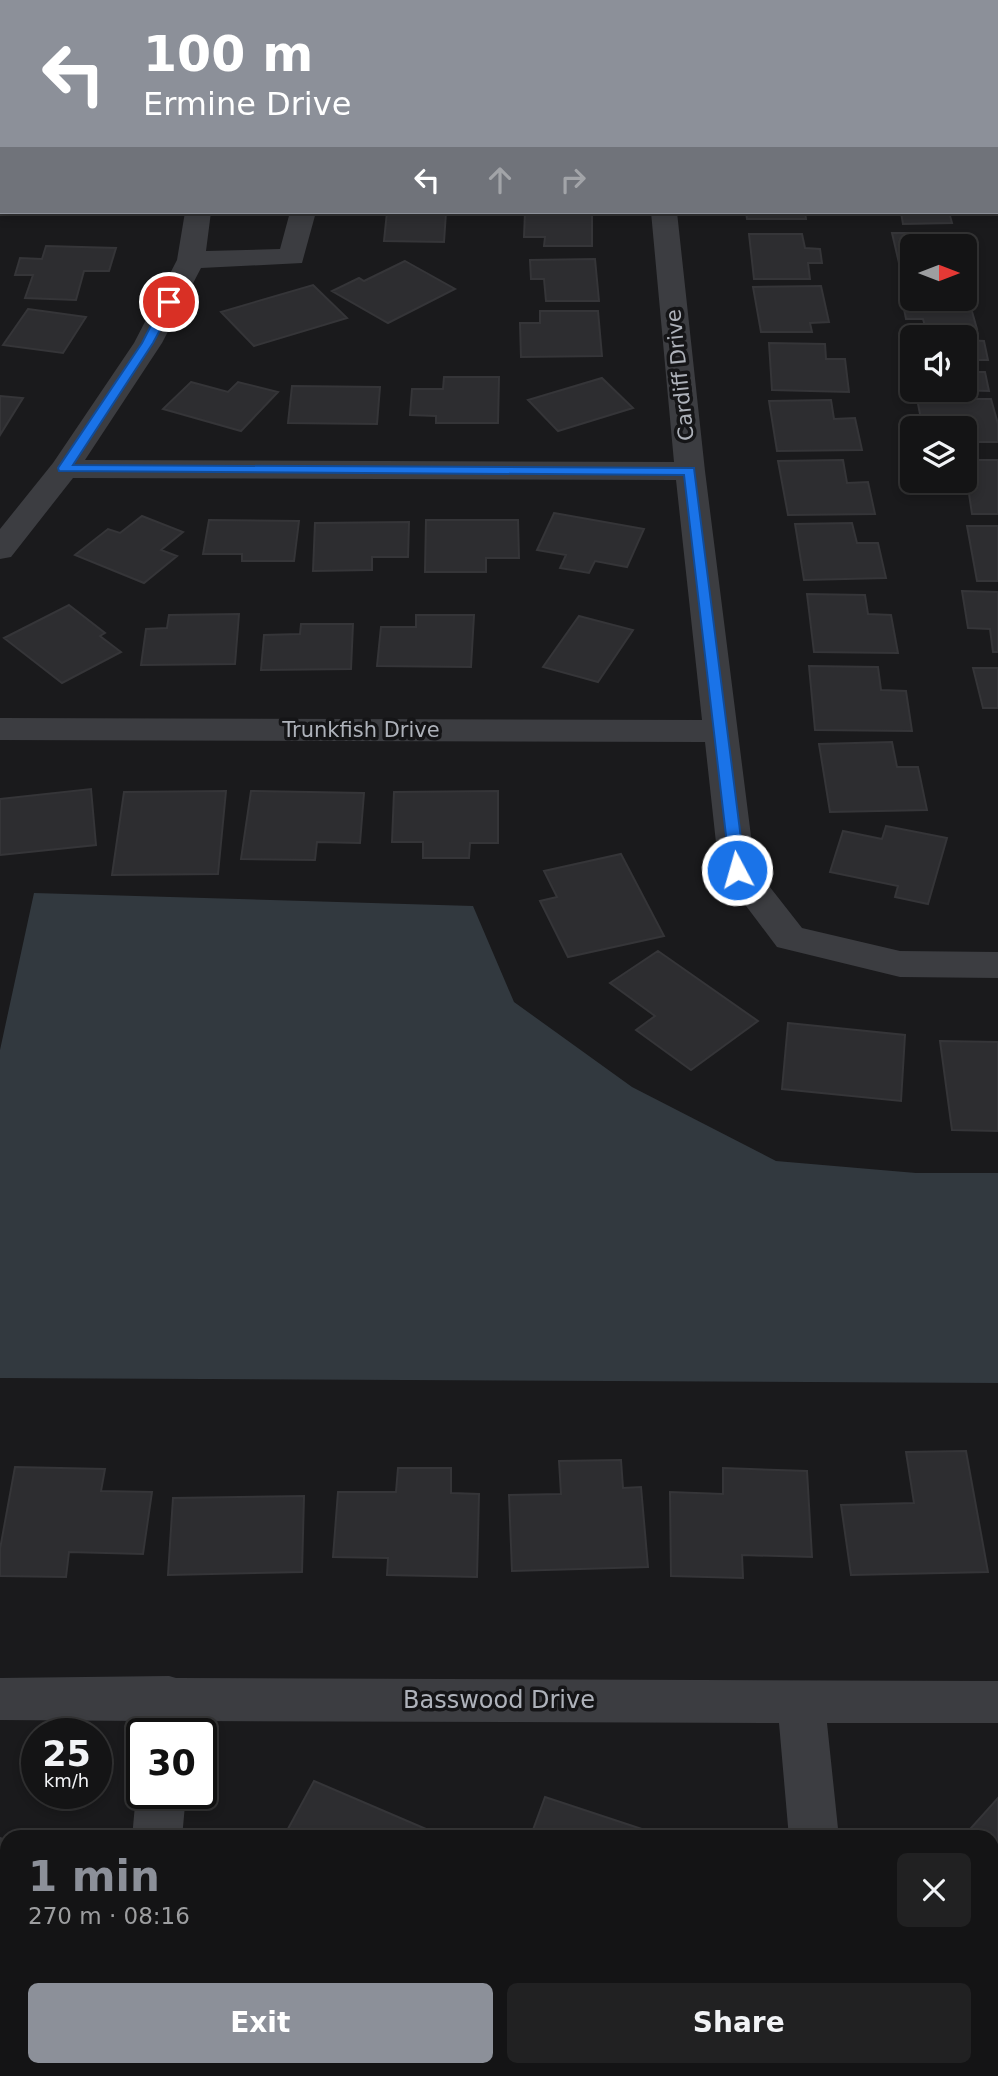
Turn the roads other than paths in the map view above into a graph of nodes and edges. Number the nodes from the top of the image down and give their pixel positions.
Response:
1 (198, 214) edge
2 (303, 214) edge
3 (664, 214) edge
4 (191, 260) junction
5 (64, 468) junction
6 (690, 471) junction
7 (0, 550) edge
8 (0, 730) edge
9 (722, 730) junction
10 (998, 965) edge
11 (0, 1699) edge
12 (801, 1702) junction
13 (998, 1702) edge
14 (168, 1716) edge
15 (159, 1809) edge
16 (158, 1830) edge
17 (813, 1830) edge

1 - 4 street
2 - 4 street
3 - 6 street, Cardiff Drive
4 - 5 street
5 - 6 street
5 - 7 street
6 - 9 street, Cardiff Drive
8 - 9 street, Trunkfish Drive
9 - 10 street, Cardiff Drive
11 - 14 street, Basswood Drive
12 - 13 street, Basswood Drive
12 - 14 street, Basswood Drive
12 - 17 street
15 - 16 street

